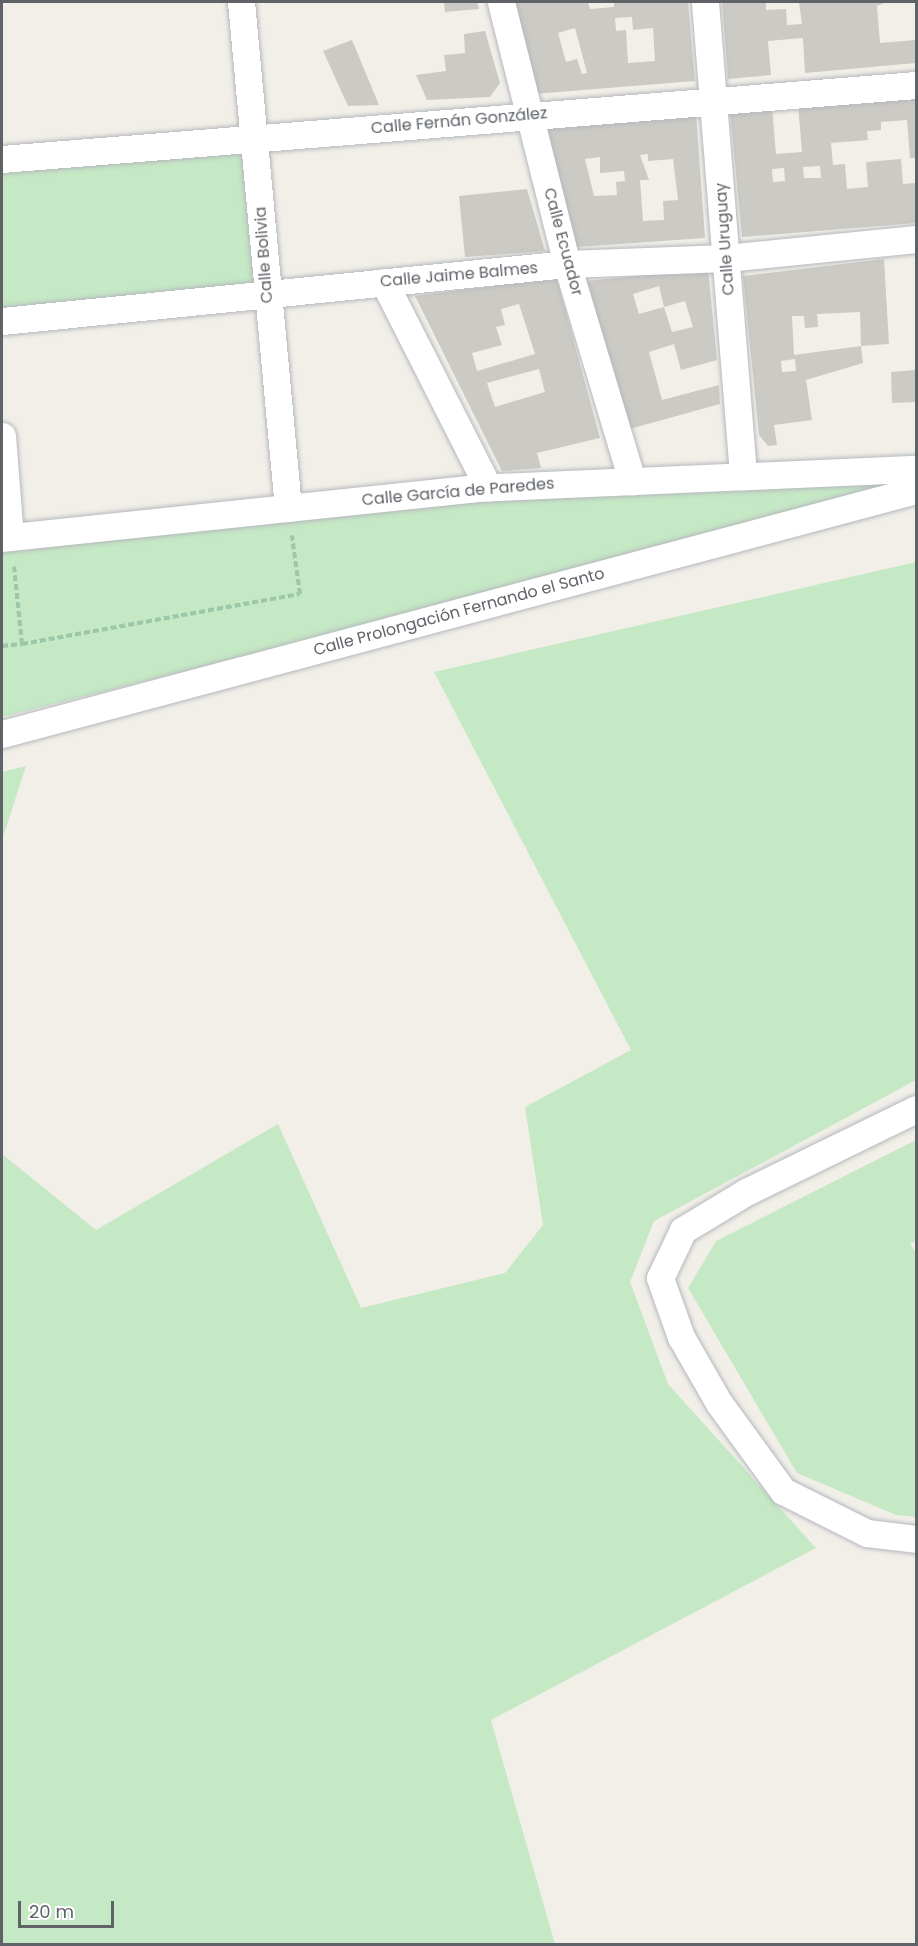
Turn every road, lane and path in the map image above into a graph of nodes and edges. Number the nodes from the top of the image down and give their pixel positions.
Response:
1 (241, 2) edge
2 (501, 2) edge
3 (705, 2) edge
4 (916, 85) edge
5 (715, 100) junction
6 (531, 116) junction
7 (257, 138) junction
8 (2, 159) edge
9 (916, 239) edge
10 (726, 258) junction
11 (567, 264) junction
12 (384, 282) junction
13 (266, 293) junction
14 (2, 321) edge
15 (2, 436) edge
16 (916, 469) edge
17 (743, 476) junction
18 (632, 481) junction
19 (488, 487) junction
20 (916, 490) edge
21 (288, 508) junction
22 (6, 537) edge
23 (22, 644) junction
24 (2, 646) edge
25 (2, 734) edge
26 (916, 1109) edge
27 (916, 1539) edge

1 - 7 street, Calle Bolivia
2 - 6 street, Calle Ecuador
3 - 5 street, Calle Uruguay
4 - 5 street, Calle Fernán González
5 - 6 street, Calle Fernán González
5 - 10 street, Calle Uruguay
6 - 7 street, Calle Fernán González
6 - 11 street, Calle Ecuador
7 - 8 street, Calle Fernán González
7 - 13 street, Calle Bolivia
9 - 10 street, Calle Jaime Balmes
10 - 11 street, Calle Jaime Balmes
10 - 17 street, Calle Uruguay
11 - 12 street, Calle Jaime Balmes
11 - 18 street, Calle Ecuador
12 - 13 street, Calle Jaime Balmes
12 - 19 street
13 - 14 street, Calle Jaime Balmes
13 - 21 street, Calle Bolivia
15 - 22 street
16 - 17 street, Calle García de Paredes
17 - 18 street, Calle García de Paredes
18 - 19 street, Calle García de Paredes
19 - 21 street, Calle García de Paredes
20 - 25 street, Calle Prolongación Fernando el Santo
21 - 22 street, Calle García de Paredes
21 - 23 path
22 - 23 path
23 - 24 path
26 - 27 street

